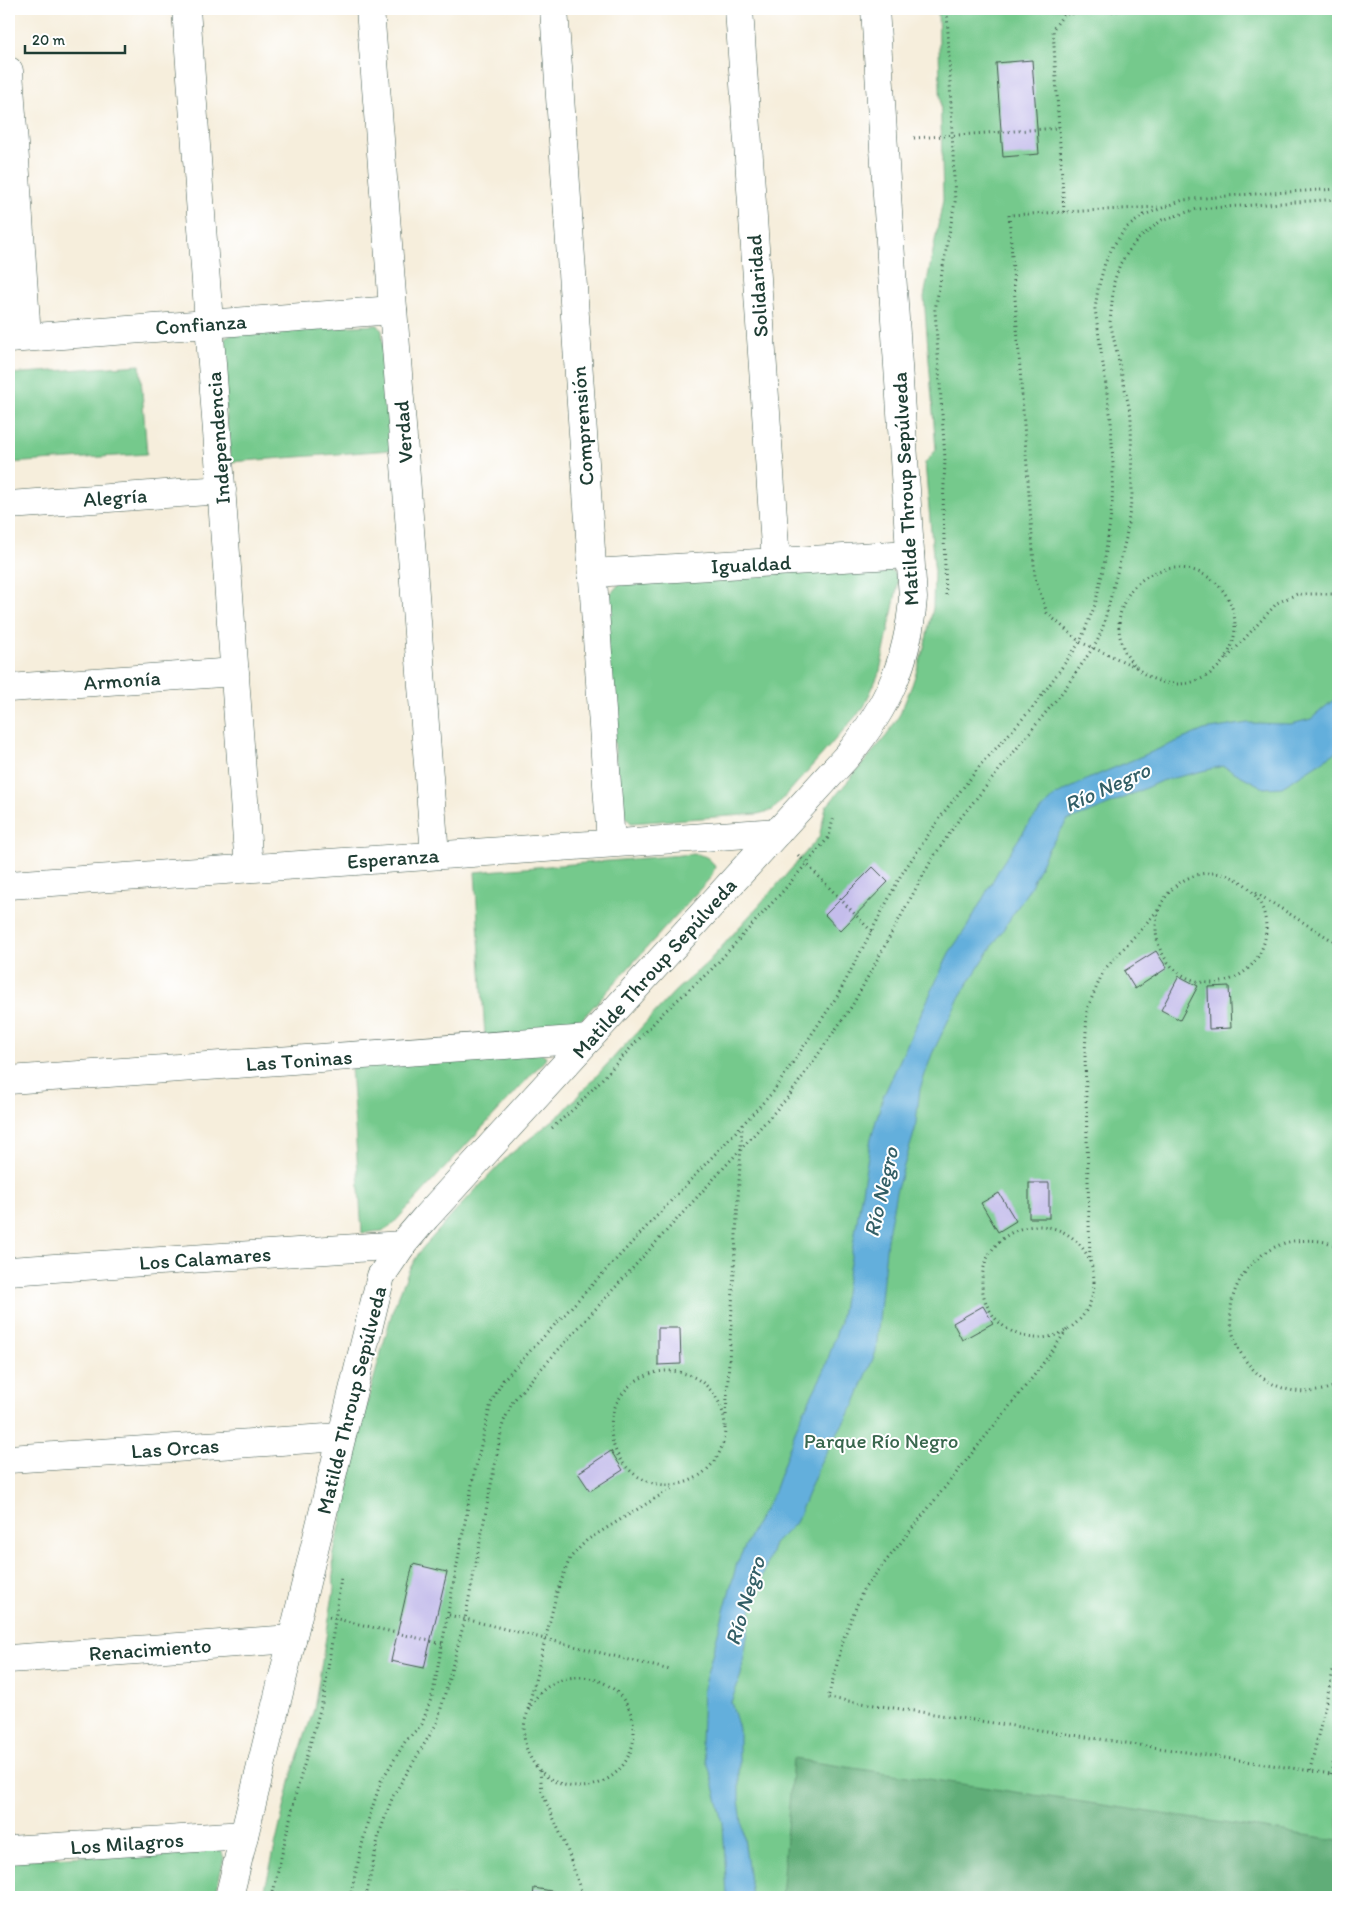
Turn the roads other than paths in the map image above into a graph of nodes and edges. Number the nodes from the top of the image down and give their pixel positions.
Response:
1 (186, 9) edge
2 (370, 9) edge
3 (554, 9) edge
4 (739, 9) edge
5 (875, 9) edge
6 (9, 71) edge
7 (393, 310) junction
8 (210, 324) junction
9 (18, 338) edge
10 (222, 490) junction
11 (9, 505) edge
12 (910, 554) junction
13 (776, 562) junction
14 (592, 573) junction
15 (235, 672) junction
16 (9, 688) edge
17 (778, 832) junction
18 (611, 843) junction
19 (435, 855) junction
20 (249, 868) junction
21 (9, 884) edge
22 (589, 1039) junction
23 (9, 1080) edge
24 (402, 1245) junction
25 (9, 1271) edge
26 (341, 1437) junction
27 (9, 1459) edge
28 (292, 1639) junction
29 (9, 1660) edge
30 (244, 1835) junction
31 (9, 1850) edge
32 (229, 1897) edge

1 - 8 street, Independencia
2 - 7 street, Verdad
3 - 14 street, Comprensión
4 - 13 street, Solidaridad
5 - 12 street, Matilde Throup Sepúlveda
6 - 9 street
7 - 8 street, Confianza
7 - 19 street, Verdad
8 - 9 street, Confianza
8 - 10 street, Independencia
10 - 11 street, Alegría
10 - 15 street, Independencia
12 - 13 street, Igualdad
12 - 17 street, Matilde Throup Sepúlveda
13 - 14 street, Igualdad
14 - 18 street, Comprensión
15 - 16 street, Armonía
15 - 20 street, Independencia
17 - 18 street, Esperanza
17 - 22 street, Matilde Throup Sepúlveda
18 - 19 street, Esperanza
19 - 20 street, Esperanza
20 - 21 street, Esperanza
22 - 23 street, Las Toninas
22 - 24 street, Matilde Throup Sepúlveda
24 - 25 street, Los Calamares
24 - 26 street, Matilde Throup Sepúlveda
26 - 27 street, Las Orcas
26 - 28 street, Matilde Throup Sepúlveda
28 - 29 street, Renacimiento
28 - 30 street, Matilde Throup Sepúlveda
30 - 31 street, Los Milagros
30 - 32 street, Matilde Throup Sepúlveda

